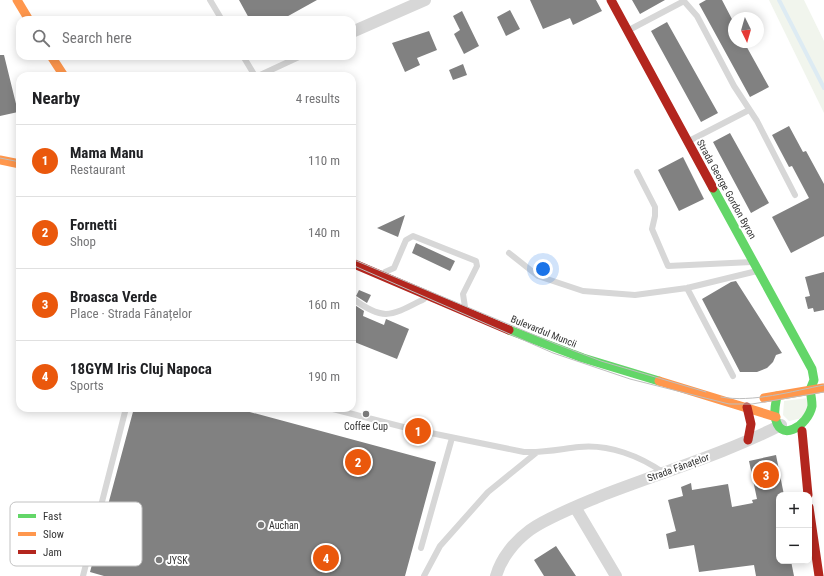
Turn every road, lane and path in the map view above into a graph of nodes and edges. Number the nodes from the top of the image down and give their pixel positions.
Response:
1 (18, 0) edge
2 (210, 0) edge
3 (611, 0) edge
4 (684, 0) edge
5 (417, 2) edge
6 (27, 16) edge
7 (220, 16) edge
8 (356, 30) edge
9 (629, 31) junction
10 (53, 60) edge
11 (245, 60) edge
12 (292, 60) edge
13 (61, 72) edge
14 (253, 72) edge
15 (267, 72) edge
16 (749, 110) junction
17 (688, 141) junction
18 (16, 158) edge
19 (3, 160) edge
20 (16, 163) edge
21 (637, 172) dead end
22 (795, 195) dead end
23 (509, 253) dead end
24 (356, 265) edge
25 (756, 266) junction
26 (377, 274) junction
27 (687, 288) junction
28 (428, 295) junction
29 (356, 301) edge
30 (466, 311) junction
31 (733, 376) dead end
32 (824, 388) edge
33 (810, 390) junction
34 (777, 396) junction
35 (733, 402) junction
36 (747, 408) junction
37 (125, 412) edge
38 (345, 412) edge
39 (820, 414) dead end
40 (778, 421) junction
41 (814, 424) dead end
42 (802, 431) junction
43 (452, 438) junction
44 (748, 440) junction
45 (536, 453) junction
46 (664, 473) junction
47 (808, 492) edge
48 (102, 502) edge
49 (575, 507) junction
50 (812, 528) edge
51 (420, 548) dead end
52 (86, 566) edge
53 (83, 576) edge
54 (424, 576) edge
55 (496, 576) edge
56 (616, 576) edge
57 (819, 576) edge

1 - 6 main road
2 - 7 lane
3 - 9 main road, Strada George Gordon Byron
4 - 9 lane
4 - 16 lane
5 - 8 street
9 - 17 main road, Strada George Gordon Byron
10 - 13 main road
11 - 14 lane
12 - 15 lane
16 - 17 lane
16 - 22 lane
17 - 25 main road, Strada George Gordon Byron
18 - 19 main road
19 - 20 main road
21 - 25 lane
23 - 27 lane
24 - 26 main road, Bulevardul Muncii
25 - 27 lane
25 - 33 main road, Strada George Gordon Byron
26 - 28 main road, Bulevardul Muncii
26 - 30 lane
27 - 31 lane
28 - 29 lane
28 - 30 main road, Bulevardul Muncii
30 - 35 main road, Bulevardul Muncii
32 - 33 main road, Bulevardul Muncii
33 - 34 main road, Bulevardul Muncii
33 - 39 main road
34 - 35 main road, Bulevardul Muncii
34 - 40 main road
35 - 36 main road, Bulevardul Muncii
36 - 40 main road, Bulevardul Muncii
36 - 44 main road
37 - 48 lane
38 - 43 lane
40 - 42 main road, Bulevardul Muncii
40 - 44 street, Strada Fânațelor
41 - 42 main road
42 - 47 main road
43 - 45 lane
43 - 51 lane
44 - 46 street, Strada Fânațelor
45 - 46 lane
45 - 54 lane
46 - 49 street, Strada Fânațelor
49 - 55 street, Strada Fânațelor
49 - 56 street
50 - 57 main road
52 - 53 lane

